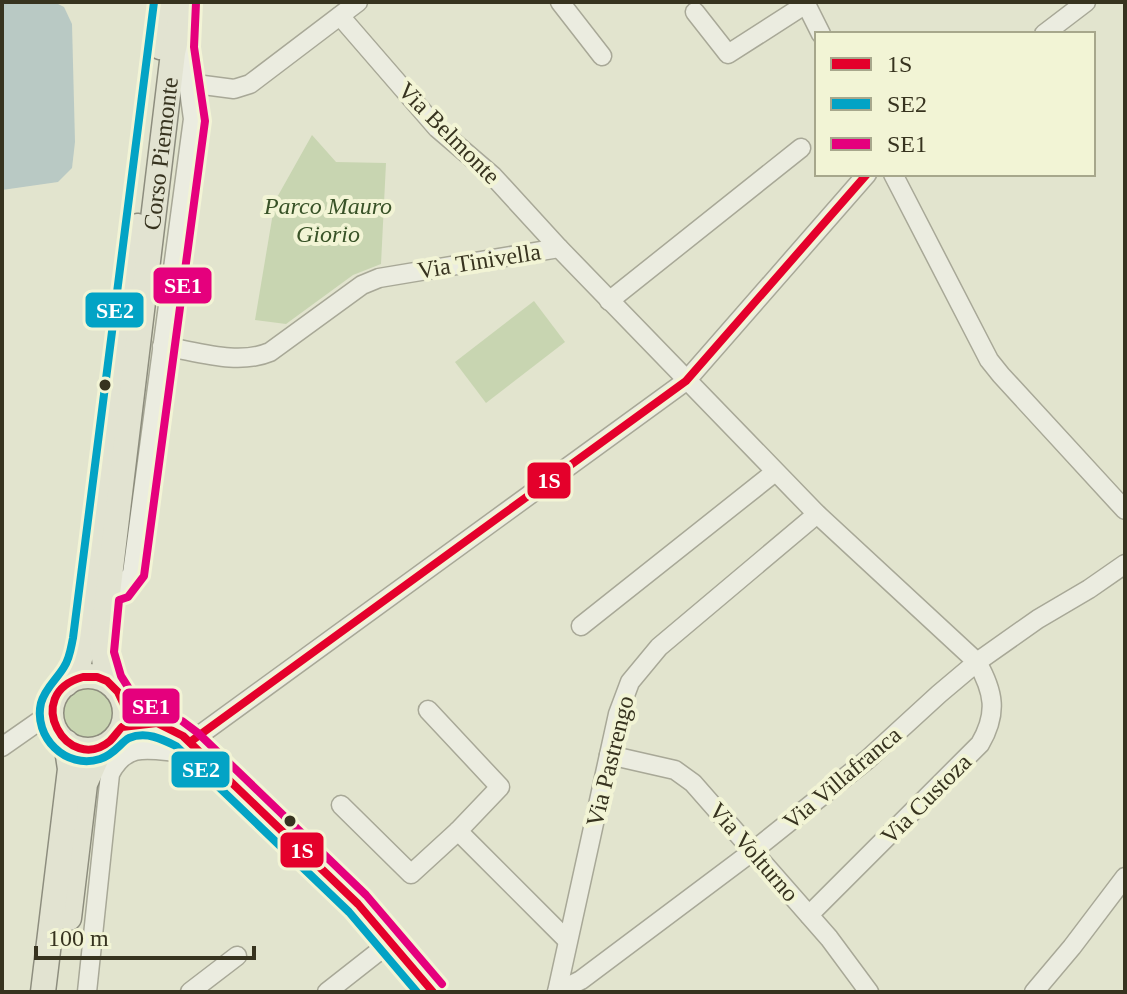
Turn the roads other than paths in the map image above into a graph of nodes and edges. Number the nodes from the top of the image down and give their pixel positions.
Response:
1 (358, 2) edge
2 (560, 2) edge
3 (1086, 2) edge
4 (805, 3) edge
5 (178, 4) edge
6 (695, 12) dead end
7 (340, 16) junction
8 (820, 32) edge
9 (1047, 32) edge
10 (602, 56) dead end
11 (188, 83) junction
12 (801, 148) dead end
13 (865, 176) edge
14 (894, 176) edge
15 (559, 248) junction
16 (609, 301) junction
17 (162, 346) junction
18 (686, 381) junction
19 (775, 472) junction
20 (1125, 510) edge
21 (817, 514) junction
22 (1125, 564) edge
23 (109, 588) junction
24 (581, 626) dead end
25 (977, 662) junction
26 (66, 684) junction
27 (121, 708) junction
28 (428, 710) dead end
29 (52, 712) junction
30 (66, 742) junction
31 (2, 747) edge
32 (195, 747) junction
33 (101, 748) junction
34 (609, 755) junction
35 (341, 805) dead end
36 (458, 831) junction
37 (753, 851) junction
38 (77, 856) junction
39 (1125, 877) edge
40 (809, 915) junction
41 (567, 940) junction
42 (392, 941) junction
43 (237, 956) dead end
44 (91, 957) junction
45 (43, 992) edge
46 (59, 992) edge
47 (87, 992) edge
48 (190, 992) edge
49 (327, 992) edge
50 (433, 992) edge
51 (557, 992) edge
52 (869, 992) edge
53 (1034, 992) edge

1 - 7 street
2 - 10 street
3 - 9 street
4 - 6 street
4 - 8 street
5 - 11 street, Corso Piemonte
5 - 23 main road, Corso Piemonte
5 - 26 main road, Corso Piemonte
7 - 11 street
7 - 15 street, Via Belmonte
11 - 17 street, Corso Piemonte
12 - 16 street
13 - 18 street
14 - 20 street
15 - 16 street, Via Tinivella
15 - 17 street, Via Tinivella
16 - 18 street, Via Tinivella
17 - 23 street, Corso Piemonte
18 - 19 street, Via Tinivella
18 - 32 street
19 - 21 street, Via Tinivella
19 - 24 street
21 - 25 street, Via Tinivella
21 - 34 street, Via Pastrengo
22 - 25 street, Via Villafranca
23 - 27 main road, Corso Piemonte
25 - 37 street, Via Villafranca
25 - 40 street, Via Custoza
26 - 27 main road
26 - 29 main road
27 - 32 street
27 - 33 main road
28 - 36 street
29 - 30 main road
29 - 31 street
30 - 33 main road
30 - 45 main road
32 - 42 street
32 - 44 street
33 - 38 main road
34 - 37 street, Via Volturno
34 - 41 street, Via Pastrengo
35 - 36 street
36 - 41 street
37 - 40 street, Via Volturno
37 - 51 street, Via Villafranca
38 - 44 street
38 - 46 main road
39 - 53 street
40 - 52 street, Via Volturno
41 - 51 street, Via Pastrengo
42 - 49 street
42 - 50 street
43 - 48 street
44 - 47 street

